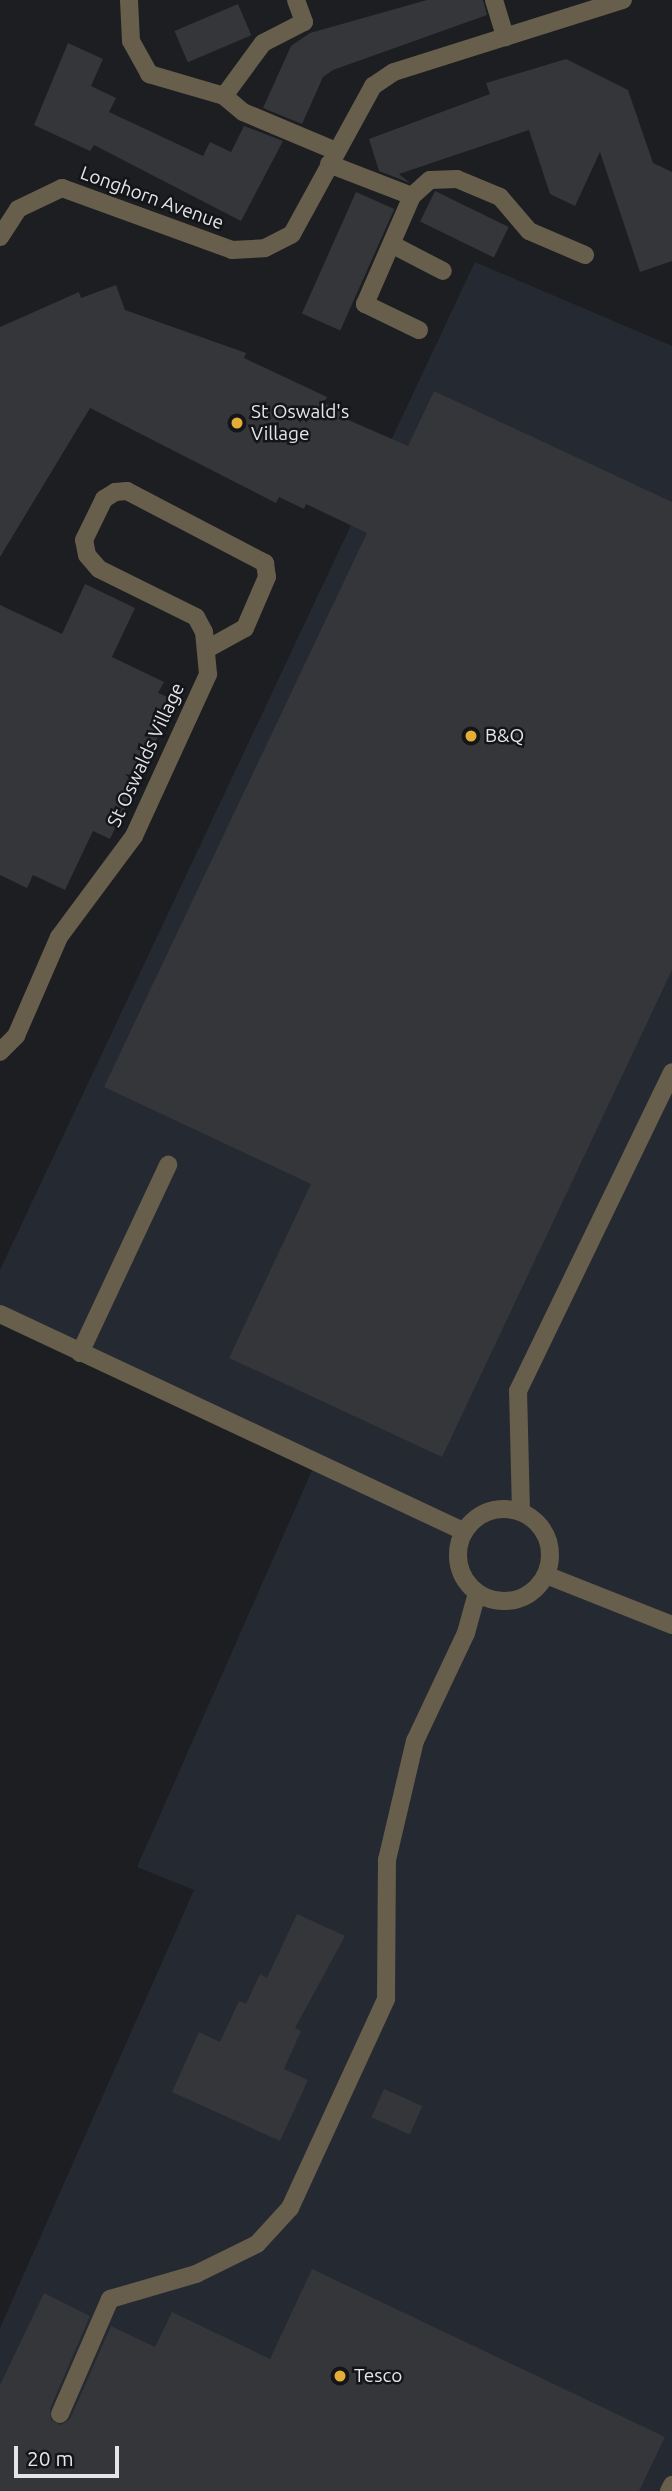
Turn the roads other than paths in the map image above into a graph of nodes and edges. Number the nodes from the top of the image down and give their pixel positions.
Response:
1 (129, 0) edge
2 (296, 0) edge
3 (494, 0) edge
4 (623, 0) edge
5 (505, 37) junction
6 (224, 96) junction
7 (333, 157) junction
8 (412, 196) junction
9 (0, 237) edge
10 (393, 245) junction
11 (585, 254) dead end
12 (443, 271) dead end
13 (419, 330) dead end
14 (207, 649) junction
15 (0, 1052) edge
16 (672, 1072) edge
17 (168, 1165) dead end
18 (0, 1314) edge
19 (80, 1353) junction
20 (522, 1512) junction
21 (463, 1531) junction
22 (546, 1575) junction
23 (477, 1593) junction
24 (672, 1625) edge
25 (60, 2414) dead end
26 (672, 2485) edge
27 (669, 2491) edge

1 - 6 street
2 - 6 street
3 - 5 street
4 - 5 street, Longhorn Avenue
5 - 7 street, Longhorn Avenue
6 - 7 street
7 - 8 street
7 - 9 street, Longhorn Avenue
8 - 10 street
8 - 11 street
10 - 12 street
10 - 13 street
14 - 14 street, St Oswalds Village
14 - 15 street, St Oswalds Village
16 - 20 street
17 - 19 street
18 - 19 street
19 - 21 street
20 - 21 street
20 - 22 street
21 - 23 street
22 - 23 street
22 - 24 street
23 - 25 street
26 - 27 street

